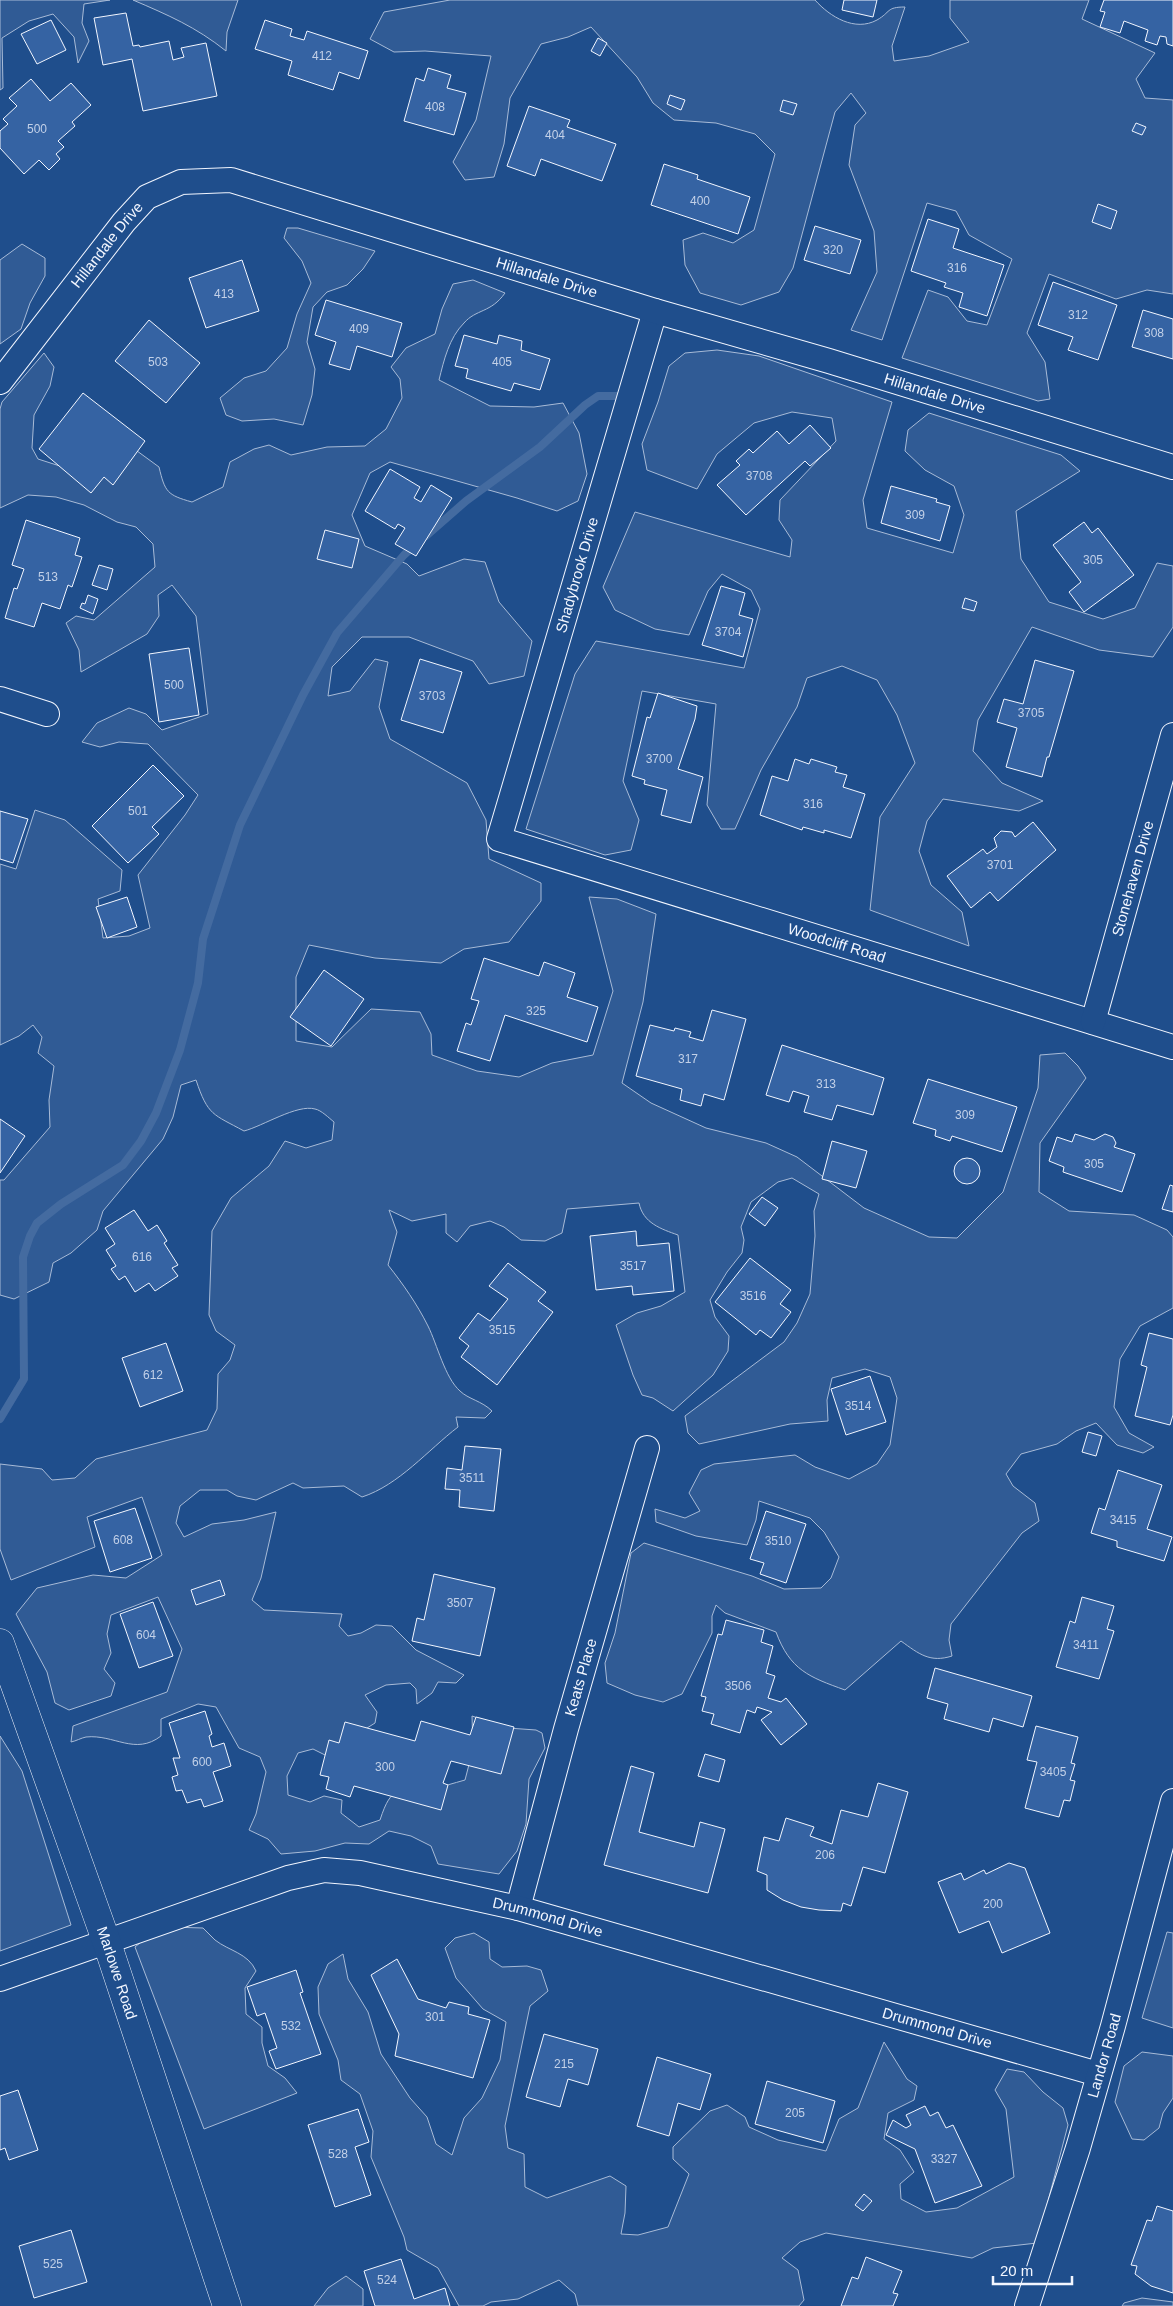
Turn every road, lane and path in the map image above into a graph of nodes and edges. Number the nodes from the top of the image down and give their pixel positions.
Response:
1 (655, 311) junction
2 (0, 382) edge
3 (1173, 466) edge
4 (0, 699) edge
5 (47, 714) dead end
6 (1173, 735) edge
7 (499, 839) joint
8 (1092, 1022) junction
9 (1173, 1047) edge
10 (647, 1448) dead end
11 (0, 1643) edge
12 (1173, 1801) edge
13 (518, 1908) junction
14 (107, 1943) junction
15 (0, 1979) edge
16 (1098, 2074) junction
17 (227, 2306) edge
18 (1027, 2306) edge

1 - 2 street, Hillandale Drive
1 - 3 street, Hillandale Drive
1 - 7 street, Shadybrook Drive
4 - 5 street
6 - 8 street, Stonehaven Drive
7 - 8 street, Woodcliff Road
8 - 9 street, Woodcliff Road
10 - 13 street, Keats Place
11 - 14 street, Marlowe Road
12 - 16 street, Landor Road
13 - 14 street, Drummond Drive
13 - 16 street, Drummond Drive
14 - 15 street, Drummond Drive
14 - 17 street, Marlowe Road
16 - 18 street, Landor Road

